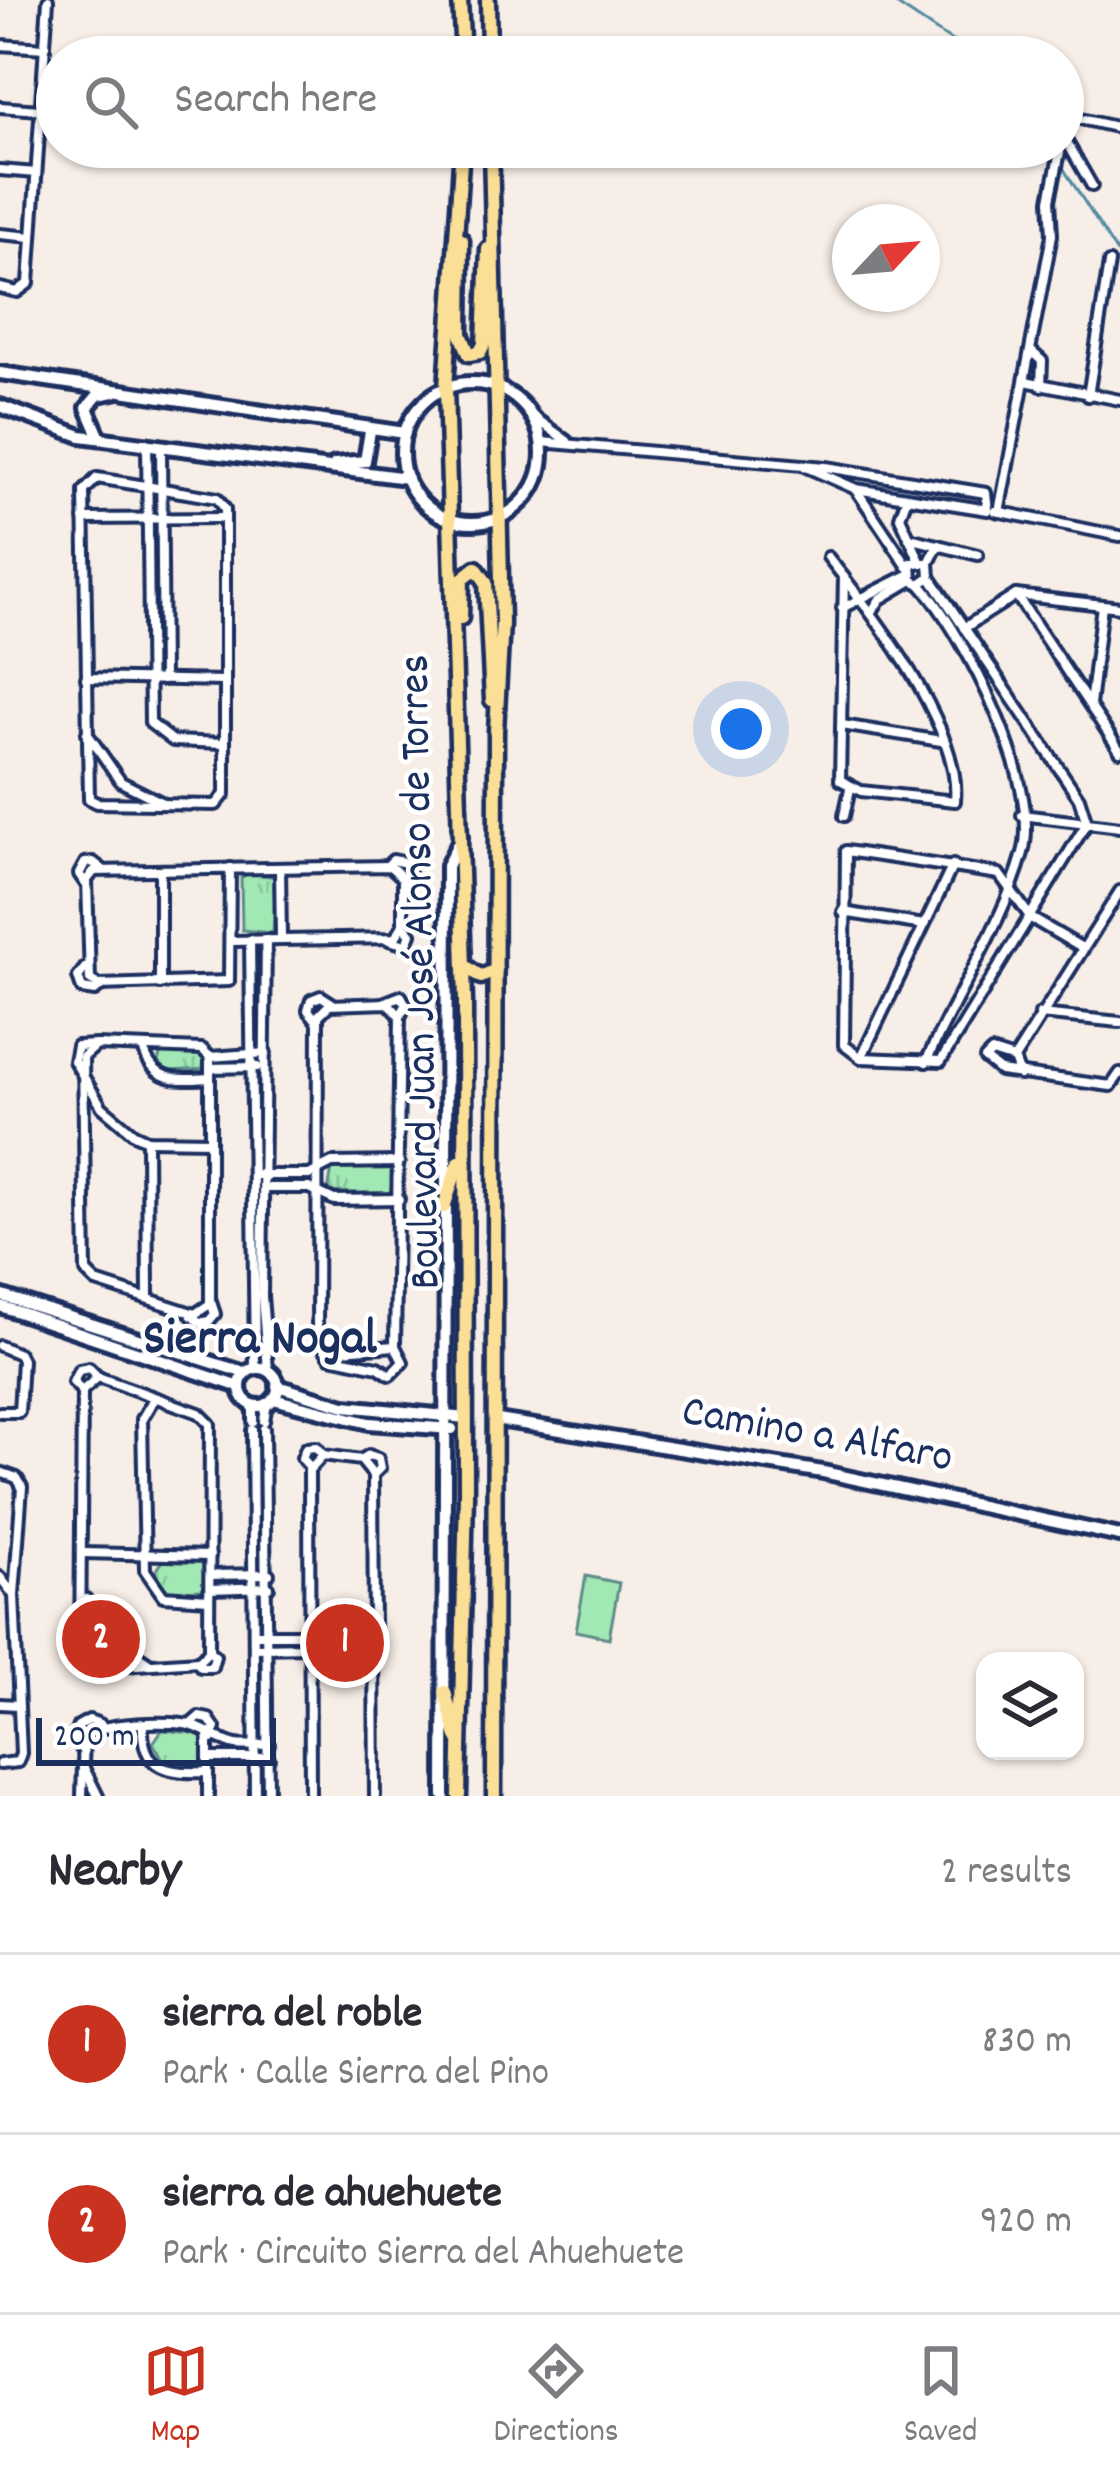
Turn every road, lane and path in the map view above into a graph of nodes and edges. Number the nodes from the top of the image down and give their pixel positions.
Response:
1 (48, 0) edge
2 (460, 0) edge
3 (488, 0) edge
4 (46, 36) edge
5 (462, 36) edge
6 (489, 36) edge
7 (0, 45) edge
8 (36, 47) edge
9 (0, 107) edge
10 (36, 110) edge
11 (1084, 123) edge
12 (1120, 128) edge
13 (36, 168) edge
14 (460, 168) edge
15 (492, 168) edge
16 (1056, 168) edge
17 (1081, 168) edge
18 (0, 170) edge
19 (36, 173) junction
20 (1092, 187) dead end
21 (458, 197) junction
22 (493, 199) junction
23 (0, 234) edge
24 (32, 237) junction
25 (1109, 263) dead end
26 (0, 288) edge
27 (1031, 351) junction
28 (0, 373) edge
29 (1025, 381) junction
30 (1041, 386) junction
31 (497, 387) junction
32 (446, 388) junction
33 (124, 391) junction
34 (1088, 396) junction
35 (1120, 400) edge
36 (0, 406) edge
37 (534, 417) junction
38 (370, 431) junction
39 (406, 434) junction
40 (100, 439) junction
41 (541, 442) junction
42 (147, 443) junction
43 (161, 446) junction
44 (580, 446) junction
45 (804, 466) junction
46 (302, 467) junction
47 (407, 478) junction
48 (147, 484) junction
49 (161, 487) junction
50 (856, 489) junction
51 (906, 500) junction
52 (994, 511) junction
53 (899, 517) junction
54 (148, 518) junction
55 (162, 518) junction
56 (225, 518) junction
57 (499, 518) junction
58 (84, 519) junction
59 (1120, 519) edge
60 (449, 520) junction
61 (879, 525) junction
62 (1119, 536) edge
63 (909, 538) junction
64 (938, 545) junction
65 (978, 556) dead end
66 (828, 557) dead end
67 (924, 561) junction
68 (844, 577) junction
69 (912, 577) junction
70 (931, 578) junction
71 (1016, 595) junction
72 (859, 600) junction
73 (1102, 604) junction
74 (1120, 607) edge
75 (841, 609) junction
76 (871, 614) junction
77 (961, 630) junction
78 (457, 675) junction
79 (86, 679) junction
80 (148, 680) junction
81 (163, 680) junction
82 (224, 681) junction
83 (1013, 703) junction
84 (1090, 706) junction
85 (997, 716) junction
86 (1026, 722) junction
87 (842, 725) junction
88 (86, 731) junction
89 (496, 731) junction
90 (1003, 732) junction
91 (941, 741) junction
92 (224, 743) junction
93 (1120, 751) edge
94 (850, 789) junction
95 (168, 804) junction
96 (1022, 815) junction
97 (844, 816) dead end
98 (1087, 823) junction
99 (1120, 827) edge
100 (462, 835) junction
101 (953, 866) junction
102 (230, 868) junction
103 (280, 868) junction
104 (160, 870) junction
105 (1010, 883) junction
106 (1120, 891) edge
107 (843, 912) junction
108 (1031, 918) junction
109 (924, 925) junction
110 (281, 938) junction
111 (250, 940) junction
112 (266, 940) junction
113 (232, 941) junction
114 (1082, 948) junction
115 (464, 965) junction
116 (496, 970) junction
117 (251, 975) junction
118 (266, 975) junction
119 (160, 984) junction
120 (252, 996) junction
121 (266, 996) junction
122 (958, 996) junction
123 (465, 1001) junction
124 (975, 1005) junction
125 (496, 1008) junction
126 (1040, 1014) junction
127 (1120, 1022) edge
128 (143, 1047) junction
129 (266, 1053) junction
130 (253, 1054) junction
131 (862, 1058) junction
132 (1014, 1059) junction
133 (926, 1062) junction
134 (253, 1067) junction
135 (210, 1068) junction
136 (266, 1068) junction
137 (82, 1069) junction
138 (1120, 1073) edge
139 (1020, 1075) junction
140 (147, 1140) junction
141 (210, 1141) junction
142 (461, 1155) junction
143 (399, 1162) junction
144 (319, 1170) junction
145 (266, 1174) junction
146 (254, 1175) junction
147 (254, 1189) junction
148 (266, 1189) junction
149 (318, 1193) junction
150 (399, 1199) junction
151 (445, 1207) junction
152 (0, 1295) edge
153 (148, 1297) junction
154 (0, 1306) edge
155 (0, 1346) edge
156 (395, 1346) junction
157 (325, 1352) junction
158 (256, 1371) junction
159 (240, 1388) junction
160 (272, 1396) junction
161 (153, 1400) junction
162 (253, 1404) junction
163 (0, 1412) edge
164 (499, 1420) junction
165 (449, 1423) junction
166 (466, 1424) junction
167 (0, 1472) edge
168 (466, 1494) junction
169 (497, 1498) junction
170 (1120, 1536) edge
171 (83, 1553) junction
172 (146, 1555) junction
173 (210, 1556) junction
174 (210, 1574) junction
175 (254, 1574) junction
176 (269, 1574) junction
177 (0, 1577) edge
178 (269, 1587) junction
179 (254, 1588) junction
180 (83, 1592) junction
181 (210, 1594) junction
182 (14, 1595) junction
183 (374, 1618) junction
184 (310, 1619) junction
185 (254, 1634) junction
186 (310, 1634) junction
187 (269, 1635) junction
188 (310, 1647) junction
189 (254, 1648) junction
190 (269, 1648) junction
191 (375, 1663) junction
192 (152, 1664) junction
193 (310, 1665) junction
194 (445, 1692) junction
195 (0, 1704) edge
196 (17, 1705) junction
197 (143, 1725) junction
198 (210, 1737) junction
199 (268, 1744) junction
200 (255, 1745) junction
201 (81, 1755) junction
202 (461, 1755) junction
203 (255, 1757) junction
204 (268, 1758) junction
205 (208, 1759) junction
206 (0, 1764) edge
207 (208, 1772) junction
208 (82, 1796) edge
209 (98, 1796) edge
210 (208, 1796) edge
211 (255, 1796) edge
212 (268, 1796) edge
213 (310, 1796) edge
214 (375, 1796) edge
215 (444, 1796) edge
216 (459, 1796) edge
217 (494, 1796) edge

1 - 4 street
2 - 5 main road
3 - 6 main road
7 - 8 street
9 - 10 street
11 - 12 street
13 - 19 street
14 - 21 main road, Boulevard Juan José Alonso de Torres
15 - 22 main road, Boulevard Juan José Alonso de Torres
16 - 27 street
17 - 20 street
18 - 19 street
19 - 24 street
21 - 22 main road
21 - 32 main road, Boulevard Juan José Alonso de Torres
22 - 31 main road, Boulevard Juan José Alonso de Torres
23 - 24 street
24 - 26 street
25 - 34 street
27 - 29 street
27 - 30 street
28 - 33 street
29 - 30 street
29 - 52 street
30 - 34 street
31 - 32 street
31 - 37 street
31 - 57 main road, Boulevard Juan José Alonso de Torres
32 - 39 street
32 - 60 main road, Boulevard Juan José Alonso de Torres
33 - 38 street
33 - 40 street
34 - 35 street
36 - 40 street
37 - 41 street
37 - 44 street
38 - 39 street
38 - 46 street
39 - 47 street
40 - 42 street
41 - 44 street
41 - 57 street
42 - 43 street
42 - 48 street
43 - 46 street
43 - 49 street
44 - 45 street
45 - 50 street
45 - 52 street
46 - 47 street
47 - 60 street
48 - 49 street
48 - 54 street
48 - 58 street
49 - 55 street
49 - 56 street
50 - 51 street
50 - 61 street
51 - 52 street
51 - 53 street
52 - 62 street
53 - 61 street
53 - 63 street
54 - 55 street
54 - 58 street
54 - 80 street
55 - 56 street
55 - 81 street
56 - 82 street
57 - 60 street
57 - 89 main road, Boulevard Juan José Alonso de Torres
58 - 79 street
59 - 62 street
60 - 78 main road, Boulevard Juan José Alonso de Torres
61 - 69 street
63 - 64 street
63 - 67 street
64 - 65 street
64 - 67 street
66 - 68 street
67 - 69 street
67 - 70 street
68 - 72 street
68 - 75 street
69 - 70 street
69 - 72 street
69 - 76 street
69 - 77 street
70 - 77 street
71 - 73 street
71 - 77 street
71 - 84 street
72 - 75 street
72 - 76 street
73 - 74 street
73 - 84 street
75 - 87 street
76 - 91 street
77 - 83 street
77 - 85 street
78 - 89 main road
78 - 100 main road, Boulevard Juan José Alonso de Torres
79 - 80 street
79 - 88 street
80 - 81 street
80 - 92 street
81 - 82 street
82 - 92 street
83 - 85 street
83 - 86 street
84 - 93 street
85 - 90 street
86 - 90 street
86 - 98 street
87 - 91 street
87 - 94 street
88 - 95 street
88 - 95 street
89 - 116 main road, Boulevard Juan José Alonso de Torres
90 - 96 street
91 - 94 street
92 - 95 street
94 - 97 street
96 - 98 street
96 - 105 street
98 - 99 street
98 - 108 street
100 - 115 main road, Boulevard Juan José Alonso de Torres
100 - 151 street
101 - 105 street
101 - 107 street
101 - 109 street
102 - 103 street
102 - 104 street
102 - 113 street
103 - 110 street
103 - 110 street
104 - 119 street
104 - 119 street
105 - 108 street
105 - 122 street
106 - 114 street
107 - 109 street
107 - 131 street
108 - 114 street
108 - 124 street
109 - 131 street
110 - 112 street
111 - 112 street
111 - 113 street
111 - 117 street
112 - 118 street
113 - 119 street
114 - 126 street
115 - 116 main road
115 - 123 main road, Boulevard Juan José Alonso de Torres
116 - 125 main road, Boulevard Juan José Alonso de Torres
117 - 118 street
117 - 120 street
118 - 121 street
120 - 121 street
120 - 130 street
121 - 129 street
122 - 124 street
122 - 133 street
123 - 125 main road
123 - 142 main road, Boulevard Juan José Alonso de Torres
124 - 133 street
125 - 164 main road, Boulevard Juan José Alonso de Torres
126 - 127 street
126 - 132 street
128 - 135 street
128 - 135 street
128 - 137 street
129 - 130 street
129 - 136 street
130 - 134 street
130 - 135 street
131 - 133 street
132 - 139 street
132 - 139 street
134 - 135 street
134 - 136 street
134 - 146 street
135 - 141 street
136 - 145 street
137 - 140 street
137 - 153 street
138 - 139 street
140 - 141 street
140 - 153 street
141 - 153 street
142 - 151 main road
142 - 166 main road, Boulevard Juan José Alonso de Torres
143 - 144 street
143 - 144 street
143 - 150 street
144 - 145 street
144 - 149 street
145 - 146 street
145 - 148 street
146 - 147 street
147 - 148 street
147 - 158 street
148 - 149 street
148 - 158 street
149 - 150 street
149 - 157 street
150 - 156 street
151 - 165 street
152 - 158 street
154 - 159 street
155 - 163 street
156 - 157 street
156 - 157 street
158 - 159 street
158 - 160 street
159 - 162 street
160 - 162 street
160 - 165 street
160 - 176 street
161 - 171 street
161 - 172 street
161 - 173 street
162 - 175 street
164 - 169 main road, Boulevard Juan José Alonso de Torres
164 - 170 street, Camino a Alfaro
165 - 166 street
165 - 194 street
166 - 168 main road, Boulevard Juan José Alonso de Torres
167 - 182 street
168 - 169 main road
168 - 202 main road, Boulevard Juan José Alonso de Torres
169 - 217 main road, Boulevard Juan José Alonso de Torres
171 - 172 street
171 - 180 street
172 - 173 street
172 - 181 street
173 - 174 street
174 - 175 street
174 - 181 street
175 - 176 street
175 - 179 street
176 - 178 street
177 - 182 street
178 - 179 street
178 - 187 street
179 - 181 street
179 - 185 street
180 - 192 street
180 - 192 street
181 - 192 street
182 - 196 street
183 - 184 street
183 - 184 street
183 - 191 street
184 - 186 street
185 - 187 street
185 - 189 street
186 - 187 street
186 - 188 street
187 - 190 street
188 - 190 street
188 - 193 street
189 - 190 street
189 - 200 street
190 - 199 street
191 - 193 street
191 - 214 street
193 - 213 street
194 - 202 main road
194 - 215 street
195 - 196 street
196 - 206 street
197 - 198 street
197 - 201 street
197 - 207 street
198 - 200 street
198 - 205 street
199 - 200 street
199 - 204 street
200 - 203 street
201 - 208 street
201 - 209 street
202 - 216 main road, Boulevard Juan José Alonso de Torres
203 - 204 street
203 - 205 street
203 - 211 street
204 - 212 street
205 - 207 street
207 - 210 street

